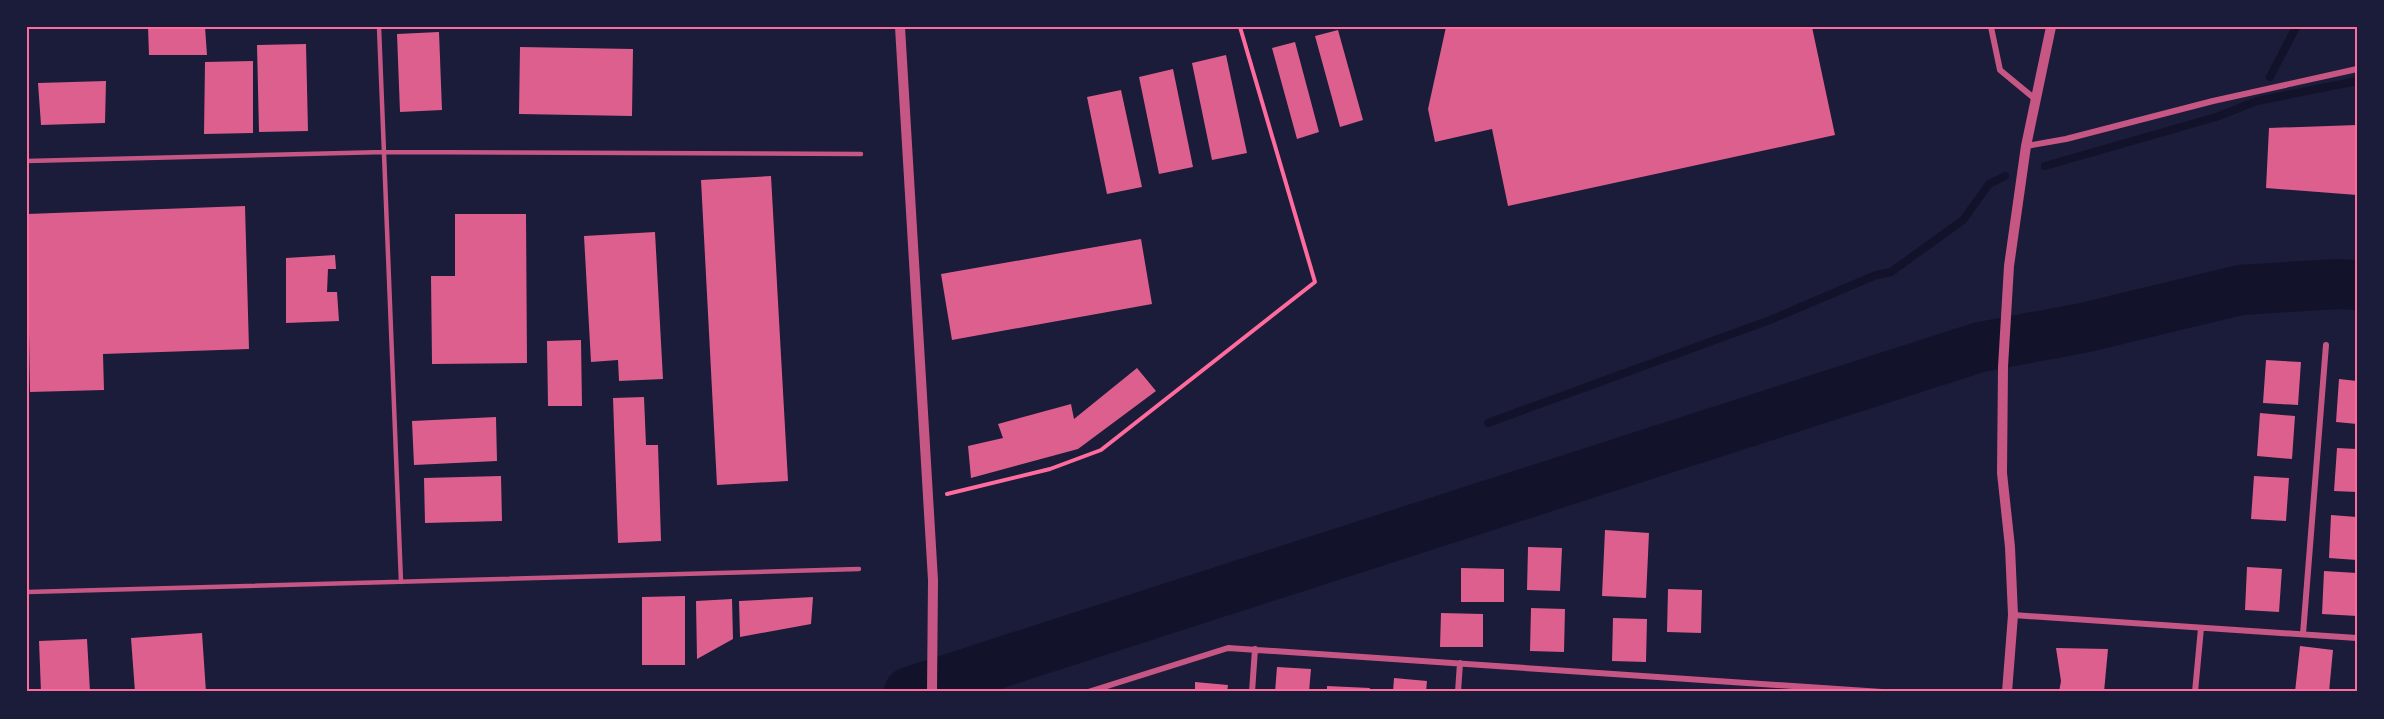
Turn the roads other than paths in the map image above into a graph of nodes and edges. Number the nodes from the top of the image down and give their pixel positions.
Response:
1 (379, 27) edge
2 (900, 27) edge
3 (1991, 27) edge
4 (2051, 27) edge
5 (2357, 69) edge
6 (2035, 99) junction
7 (2026, 146) junction
8 (386, 152) junction
9 (861, 154) dead end
10 (27, 160) edge
11 (2326, 345) dead end
12 (859, 569) dead end
13 (400, 582) junction
14 (27, 592) edge
15 (2013, 615) junction
16 (2200, 628) junction
17 (2303, 634) junction
18 (2357, 638) edge
19 (1255, 649) junction
20 (1460, 663) junction
21 (1782, 688) edge
22 (932, 692) edge
23 (1088, 692) edge
24 (1252, 692) edge
25 (1458, 692) edge
26 (1882, 692) edge
27 (2007, 692) edge
28 (2196, 692) edge

1 - 8 lane
2 - 22 street
3 - 6 street
4 - 6 street
5 - 7 street
6 - 7 street
7 - 15 street
8 - 9 lane
8 - 10 lane
8 - 13 lane
11 - 17 street
12 - 13 lane
13 - 14 lane
15 - 16 street
15 - 27 street
16 - 17 street
16 - 28 street
17 - 18 street
19 - 20 street
19 - 23 street
19 - 24 street
20 - 21 street
20 - 25 street
21 - 26 street

